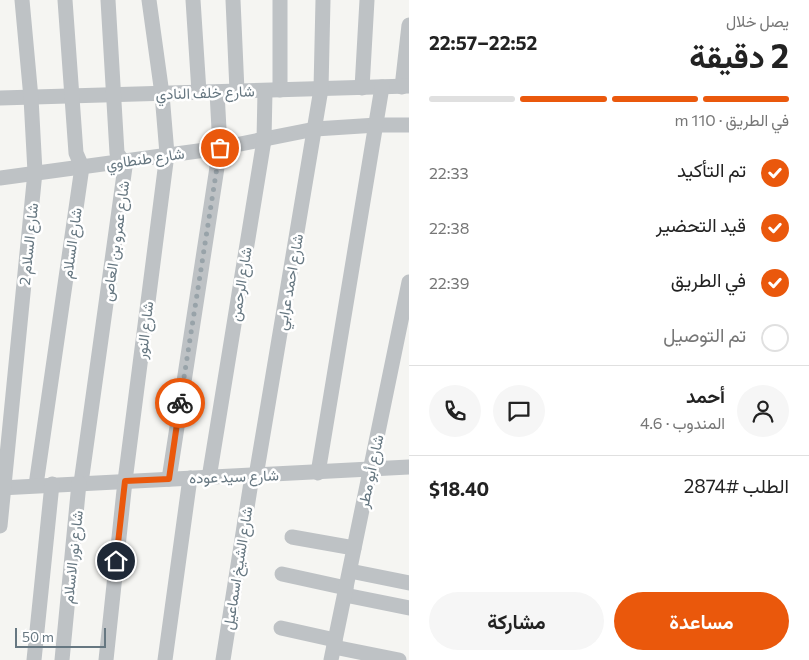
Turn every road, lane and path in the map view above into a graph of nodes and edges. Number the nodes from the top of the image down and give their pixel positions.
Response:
1 (22, 0) edge
2 (65, 0) edge
3 (108, 0) edge
4 (149, 0) edge
5 (193, 0) edge
6 (233, 0) edge
7 (280, 0) edge
8 (323, 0) edge
9 (367, 0) edge
10 (409, 25) edge
11 (406, 86) edge
12 (382, 87) junction
13 (362, 88) junction
14 (321, 89) junction
15 (273, 90) junction
16 (237, 91) junction
17 (199, 92) junction
18 (217, 92) junction
19 (162, 94) junction
20 (114, 95) junction
21 (72, 96) junction
22 (0, 98) edge
23 (31, 98) junction
24 (377, 126) junction
25 (409, 126) edge
26 (315, 129) junction
27 (264, 140) junction
28 (220, 148) junction
29 (167, 154) junction
30 (123, 161) junction
31 (82, 166) junction
32 (35, 172) junction
33 (0, 178) edge
34 (409, 282) edge
35 (407, 300) edge
36 (403, 346) edge
37 (409, 467) edge
38 (370, 470) junction
39 (318, 473) junction
40 (254, 476) junction
41 (190, 478) junction
42 (208, 478) junction
43 (169, 479) junction
44 (125, 481) junction
45 (80, 483) junction
46 (52, 484) junction
47 (36, 485) junction
48 (2, 488) edge
49 (0, 526) edge
50 (292, 537) dead end
51 (354, 548) junction
52 (350, 571) junction
53 (282, 574) dead end
54 (409, 583) edge
55 (346, 591) junction
56 (409, 608) edge
57 (281, 628) dead end
58 (334, 649) edge
59 (34, 660) edge
60 (62, 660) edge
61 (106, 660) edge
62 (165, 660) edge
63 (223, 660) edge
64 (399, 660) edge

1 - 23 street, شارع السلام 2
2 - 21 street, شارع السلام
3 - 20 street, شارع عمرو بن العاص
4 - 19 street, شارع النور
5 - 17 street
6 - 16 street
7 - 15 street, شارع الرحمن
8 - 14 street, شارع احمد عرابي
9 - 13 street
10 - 11 street
11 - 12 street, شارع خلف النادي
12 - 13 street, شارع خلف النادي
12 - 24 street
13 - 14 street, شارع خلف النادي
14 - 15 street, شارع خلف النادي
14 - 26 street, شارع احمد عرابي
15 - 16 street, شارع خلف النادي
15 - 27 street, شارع الرحمن
16 - 18 street, شارع خلف النادي
17 - 18 street, شارع خلف النادي
17 - 19 street, شارع خلف النادي
18 - 28 street
19 - 20 street, شارع خلف النادي
19 - 29 street, شارع النور
20 - 21 street, شارع خلف النادي
20 - 30 street, شارع عمرو بن العاص
21 - 23 street, شارع خلف النادي
21 - 31 street, شارع السلام
22 - 23 street, شارع خلف النادي
23 - 32 street, شارع السلام 2
24 - 25 street, شارع طنطاوي
24 - 26 street, شارع طنطاوي
24 - 39 street
26 - 27 street, شارع طنطاوي
26 - 40 street, شارع احمد عرابي
27 - 28 street, شارع طنطاوي
27 - 42 street, شارع الرحمن
28 - 29 street, شارع طنطاوي
28 - 43 street
29 - 30 street, شارع طنطاوي
29 - 44 street, شارع النور
30 - 31 street, شارع طنطاوي
30 - 45 street, شارع عمرو بن العاص
31 - 32 street, شارع طنطاوي
31 - 47 street, شارع السلام
32 - 33 street, شارع طنطاوي
32 - 48 street, شارع السلام 2
34 - 35 street, شارع أبو مطر
35 - 36 street, شارع أبو مطر
36 - 38 street, شارع أبو مطر
37 - 38 street, شارع سيد عوده
38 - 39 street, شارع سيد عوده
38 - 51 street, شارع أبو مطر
39 - 40 street, شارع سيد عوده
40 - 42 street, شارع سيد عوده
40 - 63 street, شارع الشيخ اسماعيل
41 - 42 street, شارع سيد عوده
41 - 43 street, شارع سيد عوده
41 - 62 street
43 - 44 street, شارع سيد عوده
44 - 45 street, شارع سيد عوده
44 - 61 street, شارع النور
45 - 46 street, شارع سيد عوده
45 - 60 street, شارع نور الاسلام
46 - 47 street, شارع سيد عوده
46 - 59 street
47 - 48 street, شارع سيد عوده
48 - 49 street, شارع السلام 2
50 - 51 street
51 - 52 street, شارع أبو مطر
52 - 54 street
52 - 55 street, شارع أبو مطر
53 - 55 street
55 - 56 street
55 - 58 street, شارع أبو مطر
57 - 58 street
58 - 64 street

